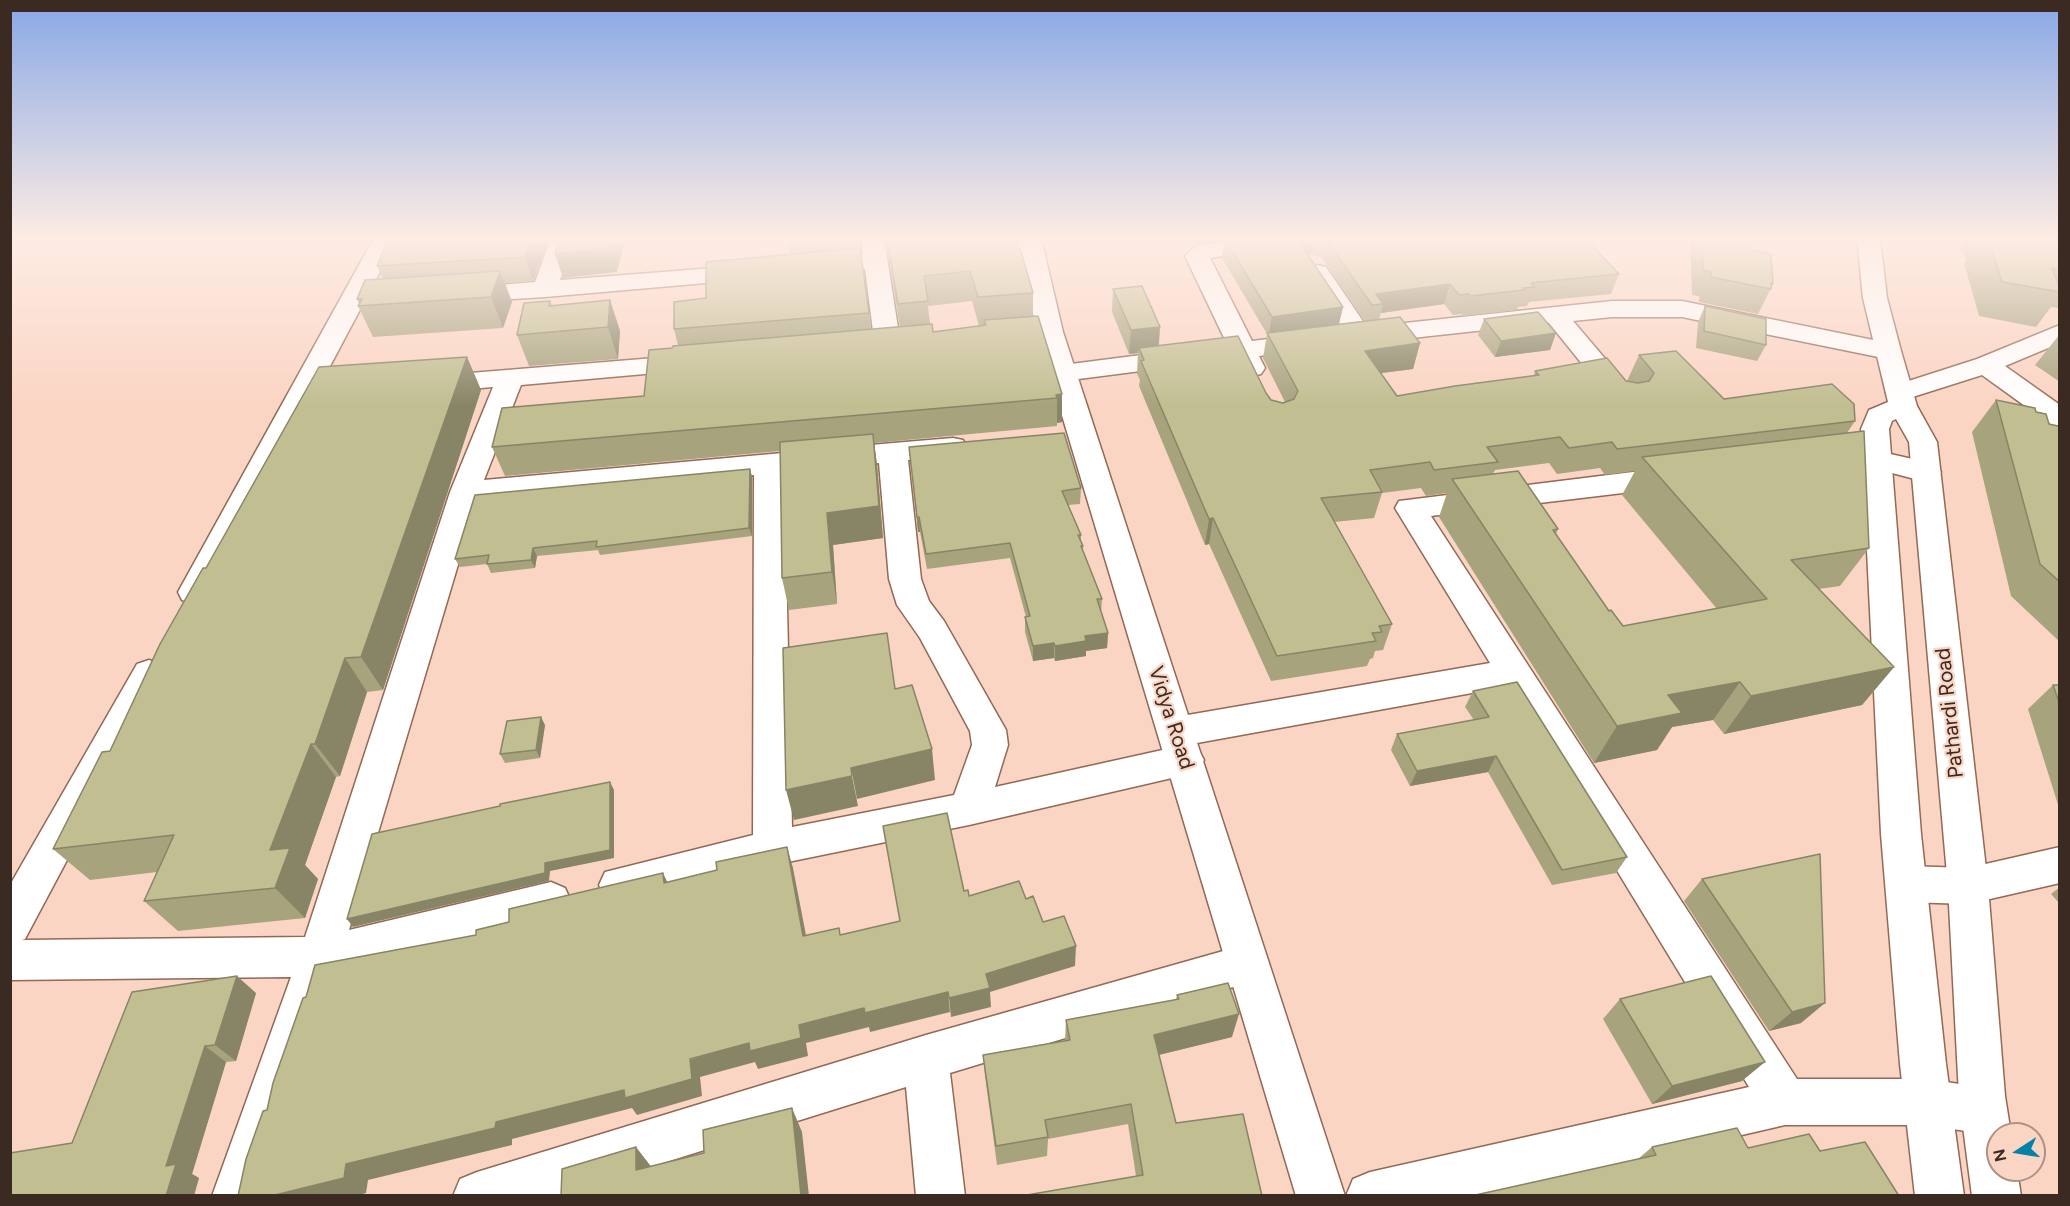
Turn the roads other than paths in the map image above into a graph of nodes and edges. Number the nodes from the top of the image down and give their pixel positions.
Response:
1 (364, 294) edge
2 (482, 294) edge
3 (880, 294) edge
4 (1035, 294) edge
5 (1216, 294) edge
6 (1332, 294) edge
7 (1875, 294) edge
8 (442, 297) edge
9 (1556, 316) junction
10 (2060, 333) edge
11 (1359, 335) junction
12 (888, 347) edge
13 (1243, 350) junction
14 (1888, 351) junction
15 (711, 362) edge
16 (1986, 365) junction
17 (1064, 373) junction
18 (510, 378) junction
19 (404, 386) edge
20 (1263, 389) edge
21 (336, 390) edge
22 (302, 392) junction
23 (1626, 399) edge
24 (1902, 400) junction
25 (2060, 418) edge
26 (976, 445) edge
27 (893, 452) junction
28 (1877, 460) junction
29 (1814, 461) edge
30 (770, 464) junction
31 (1926, 472) junction
32 (1707, 473) edge
33 (465, 492) junction
34 (183, 612) edge
35 (166, 644) edge
36 (1514, 672) junction
37 (1180, 746) junction
38 (969, 809) junction
39 (773, 848) junction
40 (2060, 865) edge
41 (1906, 884) junction
42 (1968, 886) junction
43 (10, 925) edge
44 (320, 957) junction
45 (10, 960) edge
46 (1248, 964) junction
47 (926, 1058) junction
48 (1785, 1102) junction
49 (1928, 1102) junction
50 (1984, 1111) junction
51 (236, 1196) edge
52 (477, 1196) edge
53 (941, 1196) edge
54 (1321, 1196) edge
55 (1370, 1196) edge
56 (1940, 1196) edge
57 (1997, 1196) edge

1 - 22 street
2 - 8 street
3 - 12 street
4 - 17 street, Vidya Road
5 - 13 street
6 - 11 street
7 - 14 street, Pathardi Road
9 - 11 street
9 - 14 street
9 - 23 street
10 - 16 street
11 - 13 street
13 - 17 street
13 - 20 street
14 - 24 street, Pathardi Road
15 - 18 street
16 - 24 street
16 - 25 street
17 - 37 street, Vidya Road
18 - 19 street
18 - 33 street
21 - 22 street
22 - 34 street
24 - 28 street
24 - 31 street, Pathardi Road
26 - 27 street
27 - 30 street
27 - 38 street
28 - 29 street
28 - 31 street
28 - 41 street
30 - 33 street
30 - 39 street
31 - 42 street, Pathardi Road
32 - 36 street
33 - 44 street
35 - 43 street
36 - 37 street
36 - 48 street
37 - 38 street
37 - 46 street, Vidya Road
38 - 39 street
39 - 44 street
40 - 42 street
41 - 42 street
41 - 49 street
42 - 50 street, Pathardi Road
44 - 45 street
44 - 51 street
46 - 47 street
46 - 54 street, Vidya Road
47 - 52 street
47 - 53 street
48 - 49 street
48 - 55 street
49 - 50 street
49 - 56 street
50 - 57 street, Pathardi Road

